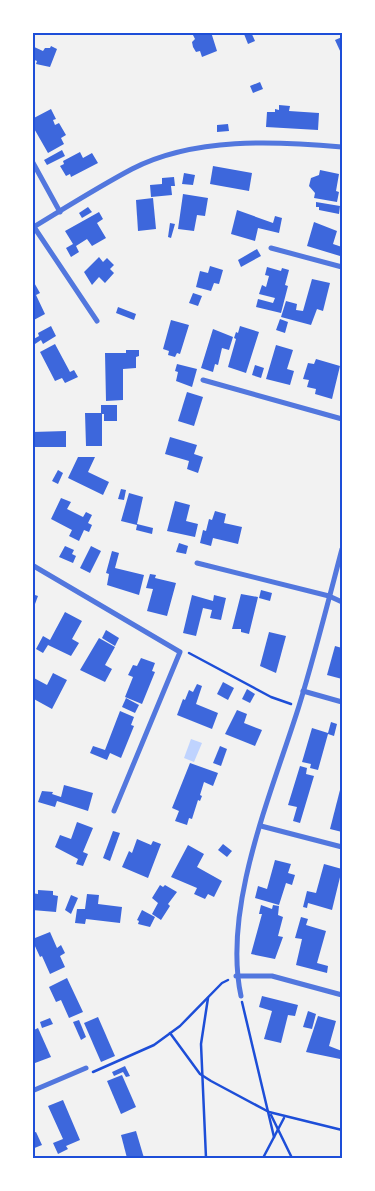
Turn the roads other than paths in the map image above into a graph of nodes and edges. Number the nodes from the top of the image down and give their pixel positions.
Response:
1 (342, 147) edge
2 (32, 161) edge
3 (60, 212) junction
4 (33, 227) edge
5 (271, 248) dead end
6 (342, 267) edge
7 (97, 321) dead end
8 (203, 380) dead end
9 (342, 419) edge
10 (342, 549) edge
11 (197, 563) dead end
12 (32, 565) edge
13 (329, 596) junction
14 (342, 602) edge
15 (303, 691) junction
16 (342, 702) edge
17 (114, 811) dead end
18 (261, 826) junction
19 (342, 847) edge
20 (236, 976) junction
21 (342, 995) edge
22 (241, 996) road end
23 (86, 1068) road end
24 (32, 1091) edge

1 - 3 street
2 - 3 street
3 - 4 street
4 - 7 street
5 - 6 street
8 - 9 street
10 - 13 street
11 - 13 street
12 - 17 street
13 - 14 street
13 - 15 street
15 - 16 street
15 - 18 street
18 - 19 street
18 - 20 street
20 - 21 street
20 - 22 street
23 - 24 street

